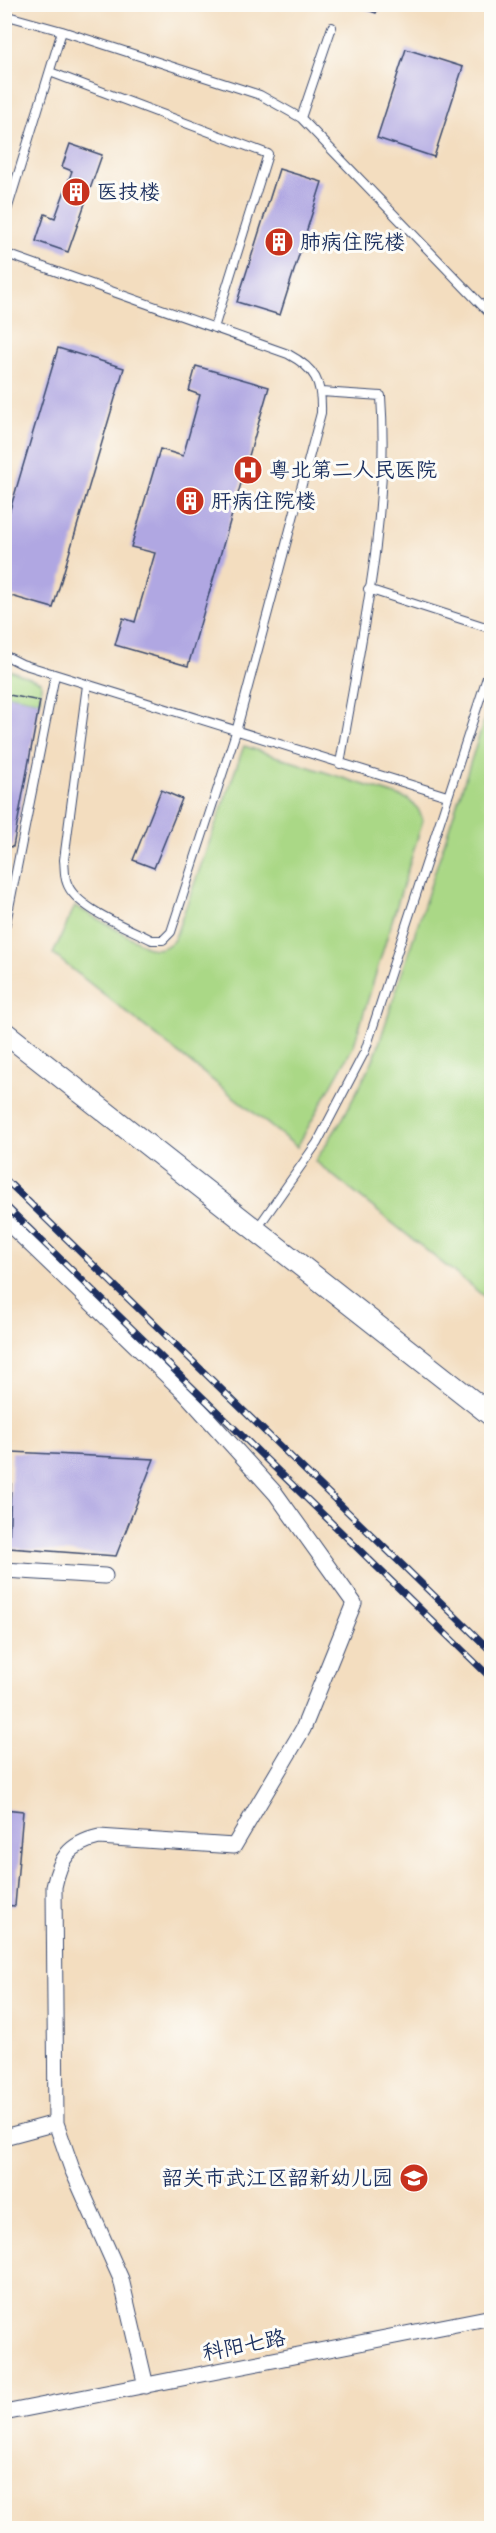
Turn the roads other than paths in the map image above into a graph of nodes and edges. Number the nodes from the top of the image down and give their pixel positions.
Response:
1 (4, 15) edge
2 (333, 27) dead end
3 (62, 31) junction
4 (50, 72) junction
5 (302, 118) junction
6 (4, 220) edge
7 (4, 253) edge
8 (492, 316) edge
9 (214, 328) junction
10 (321, 392) junction
11 (368, 589) junction
12 (492, 629) edge
13 (4, 655) edge
14 (492, 662) edge
15 (55, 675) junction
16 (87, 685) junction
17 (236, 732) junction
18 (340, 764) junction
19 (447, 796) junction
20 (4, 933) edge
21 (4, 1032) edge
22 (4, 1219) edge
23 (255, 1231) junction
24 (492, 1416) edge
25 (4, 1570) edge
26 (105, 1576) dead end
27 (56, 2123) junction
28 (4, 2137) edge
29 (492, 2317) edge
30 (146, 2386) junction
31 (4, 2413) edge

1 - 3 lane
2 - 5 lane
3 - 4 lane
3 - 5 lane
4 - 6 lane
4 - 9 lane
5 - 8 lane
7 - 9 lane
9 - 10 lane
10 - 11 lane
10 - 17 lane
11 - 12 lane
11 - 18 lane
13 - 15 lane
14 - 19 lane
15 - 16 lane
15 - 20 lane
16 - 17 lane
16 - 17 lane
17 - 18 lane
18 - 19 lane
19 - 23 lane
21 - 23 main road
22 - 27 street
23 - 24 main road
25 - 26 street
27 - 28 street
27 - 30 street
29 - 30 street, 科阳七路
30 - 31 street, 科阳七路

